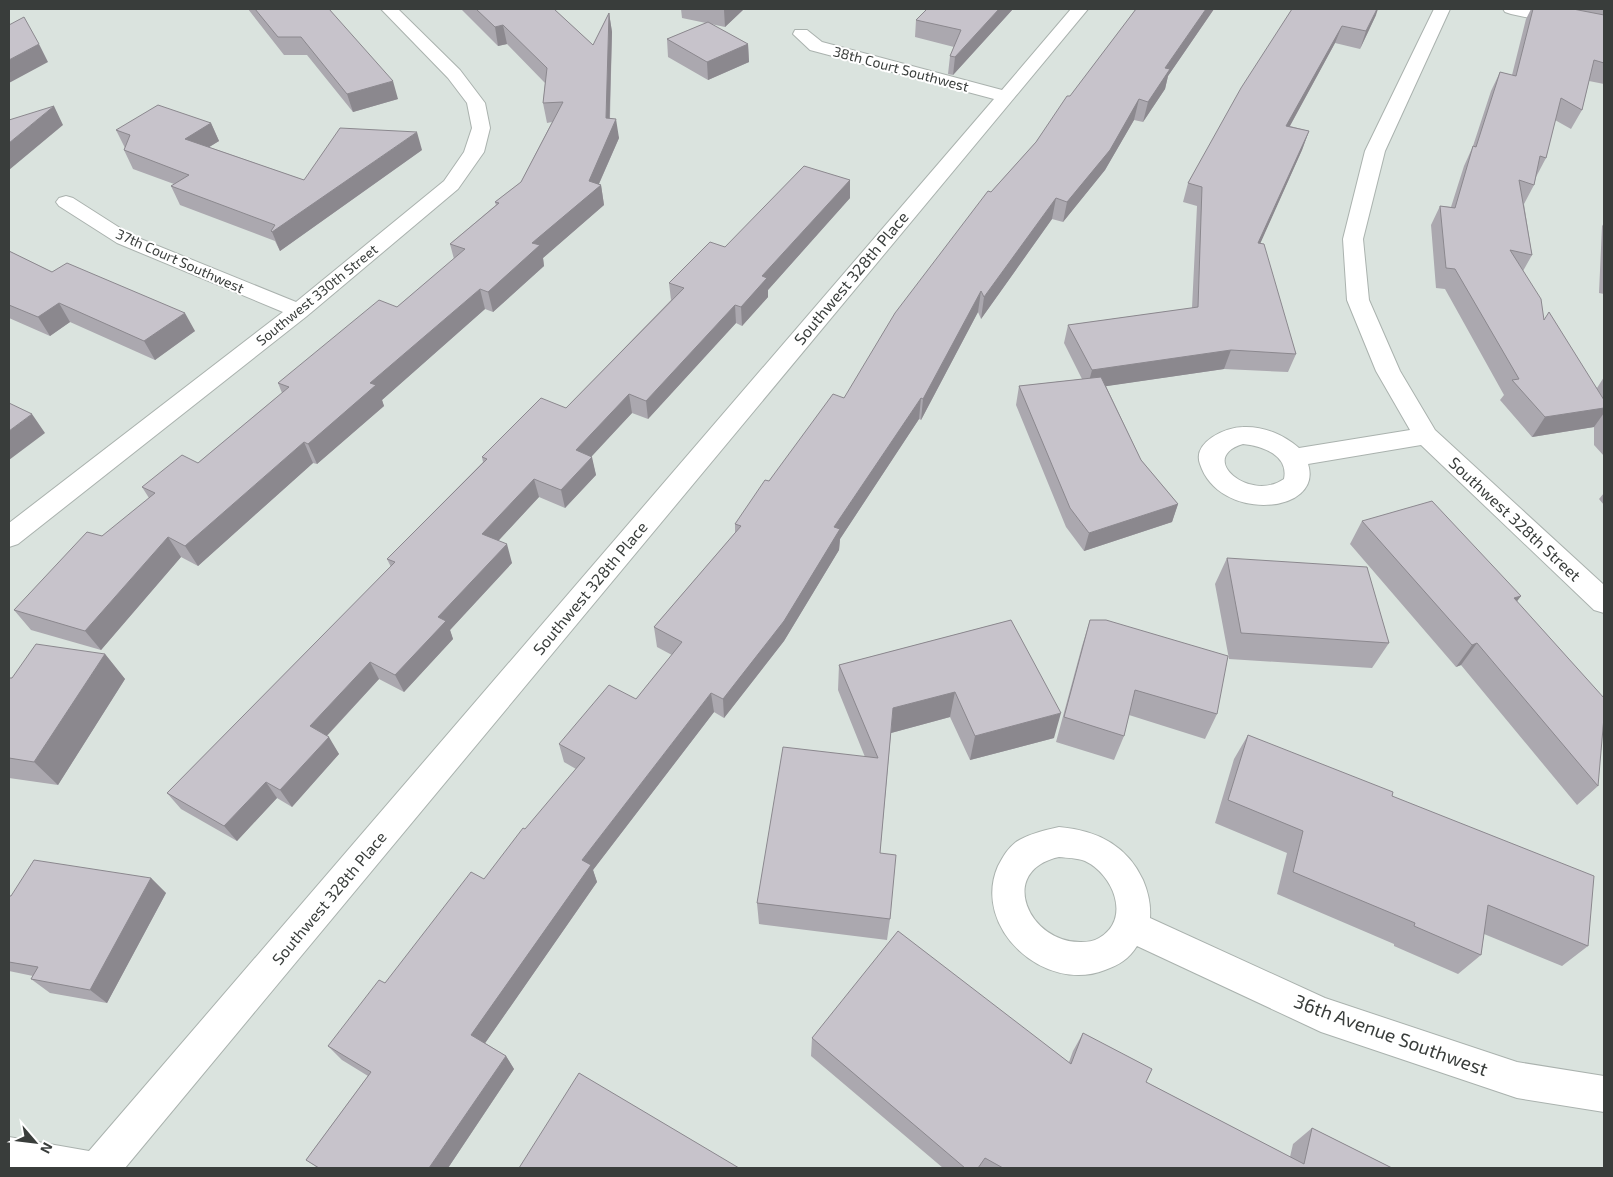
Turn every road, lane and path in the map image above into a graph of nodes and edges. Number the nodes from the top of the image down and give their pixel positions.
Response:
1 (389, 9) edge
2 (1080, 9) edge
3 (1442, 9) edge
4 (1511, 9) edge
5 (1604, 29) edge
6 (801, 34) dead end
7 (1004, 96) junction
8 (66, 202) dead end
9 (299, 311) junction
10 (1426, 436) junction
11 (1294, 458) dead end
12 (9, 538) edge
13 (1604, 602) edge
14 (1131, 926) dead end
15 (1604, 1094) edge
16 (9, 1156) edge
17 (83, 1168) edge
18 (100, 1168) edge

1 - 9 street, Southwest 330th Street
2 - 7 street, Southwest 328th Place
3 - 10 street, Southwest 328th Street
4 - 5 street
6 - 7 street, 38th Court Southwest
7 - 18 street, Southwest 328th Place
8 - 9 street, 37th Court Southwest
9 - 12 street, Southwest 330th Street
10 - 11 street
10 - 13 street, Southwest 328th Street
14 - 15 street, 36th Avenue Southwest
16 - 17 street

